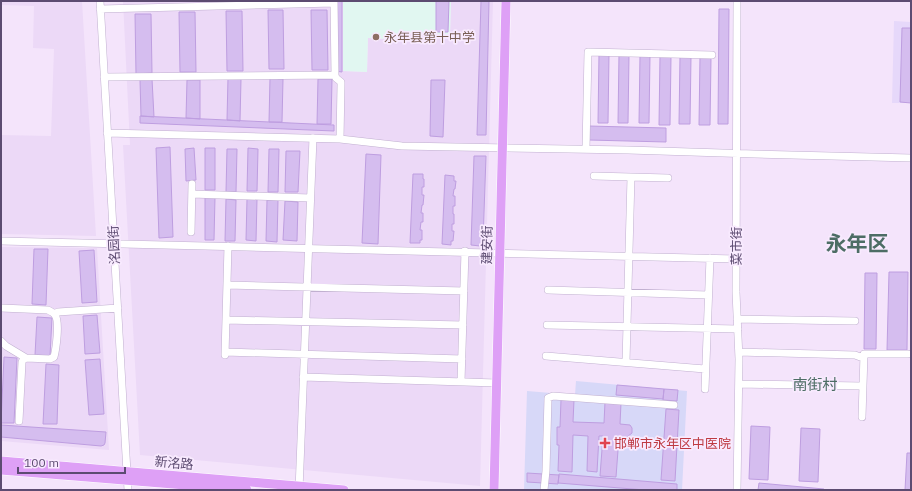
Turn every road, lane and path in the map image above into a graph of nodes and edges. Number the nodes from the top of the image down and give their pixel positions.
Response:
1 (100, 1) edge
2 (506, 1) edge
3 (737, 1) edge
4 (334, 2) edge
5 (100, 9) junction
6 (712, 55) dead end
7 (335, 75) junction
8 (104, 77) junction
9 (107, 133) junction
10 (313, 138) junction
11 (340, 139) junction
12 (503, 147) junction
13 (586, 149) junction
14 (736, 154) junction
15 (911, 158) edge
16 (594, 176) dead end
17 (631, 177) junction
18 (668, 178) dead end
19 (192, 184) dead end
20 (192, 194) junction
21 (310, 198) junction
22 (191, 232) dead end
23 (1, 241) edge
24 (114, 243) junction
25 (228, 246) junction
26 (308, 248) junction
27 (465, 251) junction
28 (500, 252) junction
29 (629, 256) junction
30 (710, 258) junction
31 (736, 259) junction
32 (227, 285) junction
33 (307, 287) junction
34 (548, 290) dead end
35 (464, 291) junction
36 (628, 292) junction
37 (708, 295) junction
38 (1, 308) edge
39 (118, 308) junction
40 (54, 314) junction
41 (737, 318) junction
42 (226, 320) junction
43 (306, 321) junction
44 (855, 321) dead end
45 (463, 325) junction
46 (547, 325) dead end
47 (627, 327) junction
48 (707, 329) junction
49 (738, 329) junction
50 (1, 341) edge
51 (739, 352) junction
52 (908, 354) dead end
53 (304, 355) junction
54 (546, 356) dead end
55 (26, 358) junction
56 (863, 358) junction
57 (462, 359) junction
58 (626, 362) junction
59 (706, 369) junction
60 (303, 377) junction
61 (461, 382) junction
62 (496, 383) junction
63 (739, 384) junction
64 (862, 386) junction
65 (705, 389) dead end
66 (674, 405) dead end
67 (862, 418) dead end
68 (19, 421) dead end
69 (1, 461) edge
70 (1, 470) edge
71 (127, 476) junction
72 (299, 488) edge
73 (128, 490) edge
74 (247, 490) edge
75 (344, 490) edge
76 (494, 490) edge
77 (544, 490) edge
78 (737, 490) edge

1 - 5 street, 洺园街
2 - 12 main road, 建安街
3 - 14 street, 菜市街
4 - 5 street
4 - 7 street
5 - 8 street, 洺园街
6 - 13 street
7 - 8 street
7 - 11 street
8 - 9 street, 洺园街
9 - 10 street
9 - 24 street, 洺园街
10 - 11 street
10 - 21 street
11 - 12 street
12 - 13 street
12 - 28 main road, 建安街
13 - 14 street
14 - 15 street
14 - 31 street, 菜市街
16 - 17 street
17 - 18 street
17 - 29 street
19 - 20 street
20 - 21 street
20 - 22 street
21 - 26 street
23 - 24 street
24 - 25 street
24 - 39 street, 洺园街
25 - 26 street
25 - 32 street
26 - 27 street
26 - 33 street
27 - 28 street
27 - 35 street
28 - 29 street
28 - 62 main road, 建安街
29 - 30 street
29 - 36 street
30 - 31 street
30 - 37 street
31 - 41 street, 菜市街
32 - 33 street
32 - 42 street
33 - 35 street
33 - 43 street
34 - 36 street
35 - 45 street
36 - 37 street
36 - 47 street
37 - 48 street
38 - 40 street
39 - 40 street
39 - 71 street, 洺园街
40 - 55 street
41 - 44 street
41 - 49 street, 菜市街
42 - 43 street
42 - 53 street
43 - 45 street
43 - 53 street
45 - 57 street
46 - 47 street
47 - 48 street
47 - 58 street
48 - 49 street
48 - 59 street
49 - 51 street, 菜市街
50 - 55 street
51 - 56 street
51 - 63 street, 菜市街
52 - 56 street
53 - 57 street
53 - 60 street
54 - 58 street
55 - 68 street
56 - 64 street
57 - 61 street
58 - 59 street
59 - 65 street
60 - 61 street
60 - 72 street
61 - 62 street
62 - 76 main road, 建安街
63 - 64 street
63 - 78 street, 菜市街
64 - 67 street
66 - 77 street
69 - 71 main road, 新洺路
70 - 71 main road, 新洺路
71 - 72 main road, 新洺路
71 - 73 street, 洺园街
71 - 74 main road, 新洺路
72 - 75 main road, 新洺路

